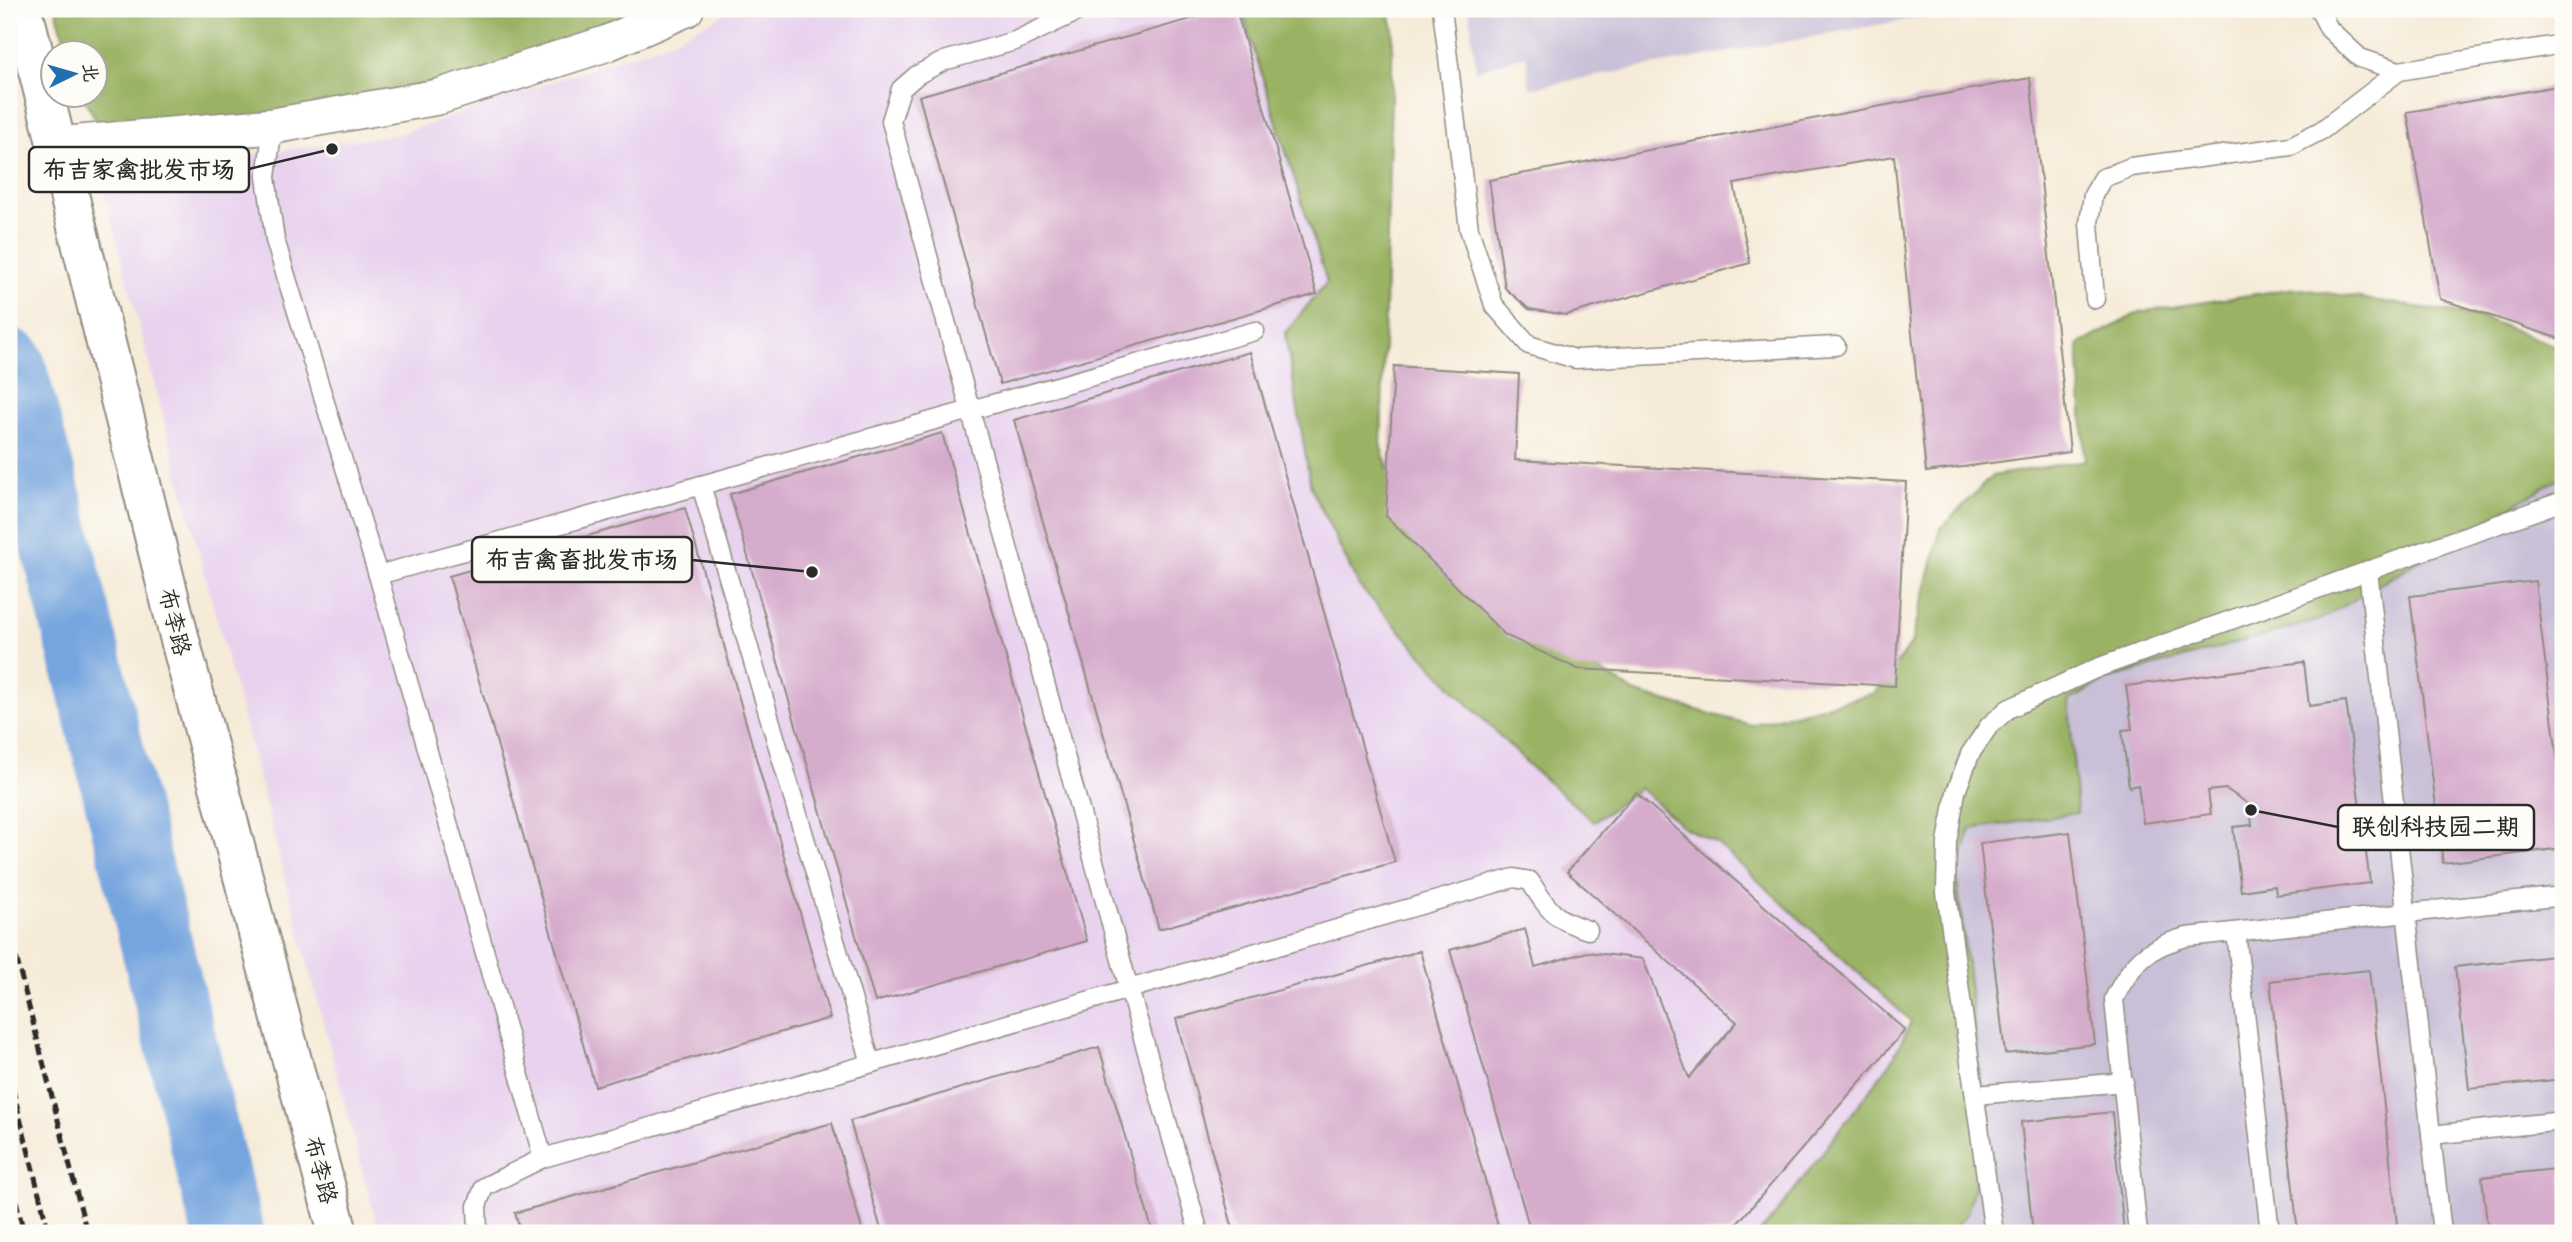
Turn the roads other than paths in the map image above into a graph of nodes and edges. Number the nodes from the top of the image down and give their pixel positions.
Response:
1 (20, 9) edge
2 (685, 9) edge
3 (1083, 9) edge
4 (1443, 9) edge
5 (2319, 9) edge
6 (2563, 44) edge
7 (2399, 71) junction
8 (273, 126) junction
9 (56, 145) junction
10 (2095, 299) dead end
11 (1255, 331) dead end
12 (1836, 346) dead end
13 (970, 410) junction
14 (701, 485) junction
15 (2563, 501) edge
16 (2368, 570) junction
17 (378, 575) junction
18 (2563, 896) edge
19 (2406, 914) junction
20 (1588, 930) dead end
21 (2236, 932) junction
22 (1129, 989) junction
23 (871, 1063) junction
24 (2124, 1082) junction
25 (1975, 1095) junction
26 (2563, 1121) edge
27 (2431, 1135) junction
28 (543, 1158) junction
29 (338, 1233) edge
30 (478, 1233) edge
31 (1199, 1233) edge
32 (1994, 1233) edge
33 (2138, 1233) edge
34 (2270, 1233) edge
35 (2442, 1233) edge

1 - 9 main road, 布李路
2 - 8 street
3 - 13 lane
4 - 12 lane
5 - 7 lane
6 - 7 lane
7 - 10 lane
8 - 9 street
8 - 17 lane
9 - 29 main road, 布李路
11 - 13 lane
13 - 14 lane
13 - 22 lane
14 - 17 lane
14 - 23 lane
15 - 16 lane
16 - 19 lane
16 - 25 lane
17 - 28 lane
18 - 19 lane
19 - 21 lane
19 - 27 lane
20 - 22 lane
21 - 24 lane
21 - 34 lane
22 - 23 lane
22 - 31 lane
23 - 28 lane
24 - 25 lane
24 - 33 lane
25 - 32 lane
26 - 27 lane
27 - 35 lane
28 - 30 lane

